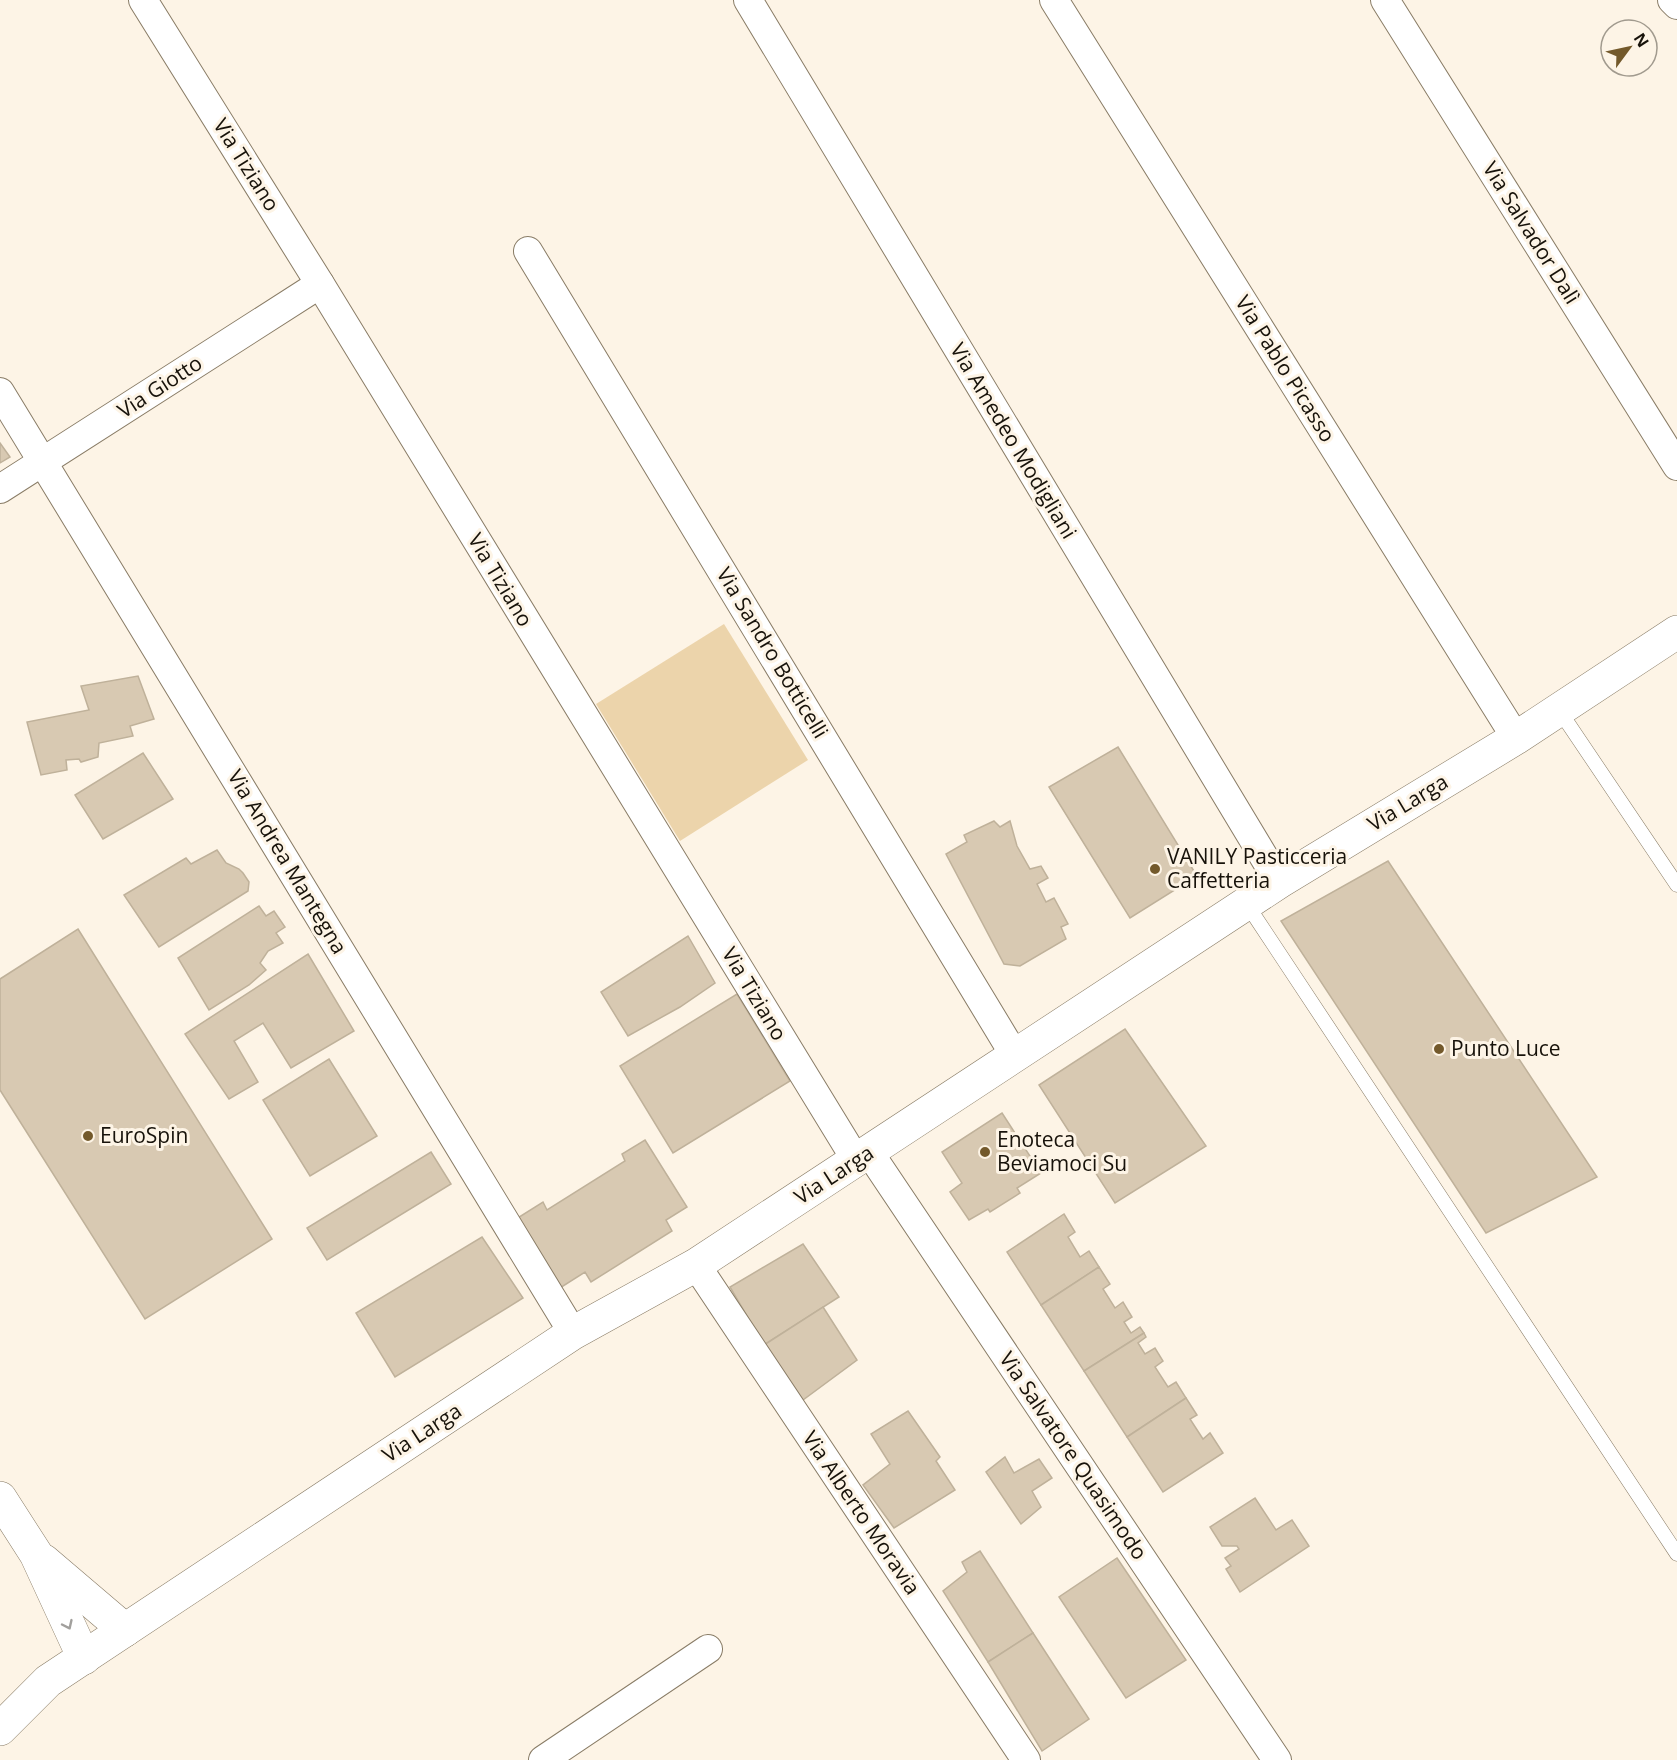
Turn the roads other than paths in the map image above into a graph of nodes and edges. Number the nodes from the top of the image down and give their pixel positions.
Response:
1 (143, 0) edge
2 (748, 0) edge
3 (1054, 0) edge
4 (1385, 0) edge
5 (1672, 0) edge
6 (1677, 5) edge
7 (528, 251) dead end
8 (320, 284) junction
9 (0, 392) edge
10 (44, 462) junction
11 (1677, 466) edge
12 (0, 489) edge
13 (1677, 632) edge
14 (1559, 710) junction
15 (1516, 738) junction
16 (1279, 882) junction
17 (1677, 885) edge
18 (1246, 903) junction
19 (1016, 1056) junction
20 (862, 1156) junction
21 (696, 1265) junction
22 (573, 1333) junction
23 (0, 1498) edge
24 (36, 1554) junction
25 (1677, 1554) edge
26 (125, 1630) junction
27 (708, 1649) dead end
28 (84, 1658) junction
29 (0, 1729) edge
30 (543, 1760) edge
31 (1026, 1760) edge
32 (1277, 1760) edge

1 - 8 street, Via Tiziano
2 - 16 street, Via Amedeo Modigliani
3 - 15 street, Via Pablo Picasso
4 - 11 street, Via Salvador Dalì
5 - 6 street
7 - 19 street, Via Sandro Botticelli
8 - 10 street, Via Giotto
8 - 20 street, Via Tiziano
9 - 10 street, Via Andrea Mantegna
10 - 12 street, Via Giotto
10 - 22 street, Via Andrea Mantegna
13 - 14 street, Via Larga
14 - 15 street, Via Larga
14 - 17 lane
15 - 16 street, Via Larga
16 - 18 street, Via Larga
18 - 19 street, Via Larga
18 - 25 lane
19 - 20 street, Via Larga
20 - 21 street, Via Larga
20 - 32 street, Via Salvatore Quasimodo
21 - 22 street, Via Larga
21 - 31 street, Via Alberto Moravia
22 - 26 street, Via Larga
23 - 24 street
24 - 26 street
24 -> 28 street
26 - 28 street, Via Larga
27 - 30 street
28 - 29 street, Via Larga

